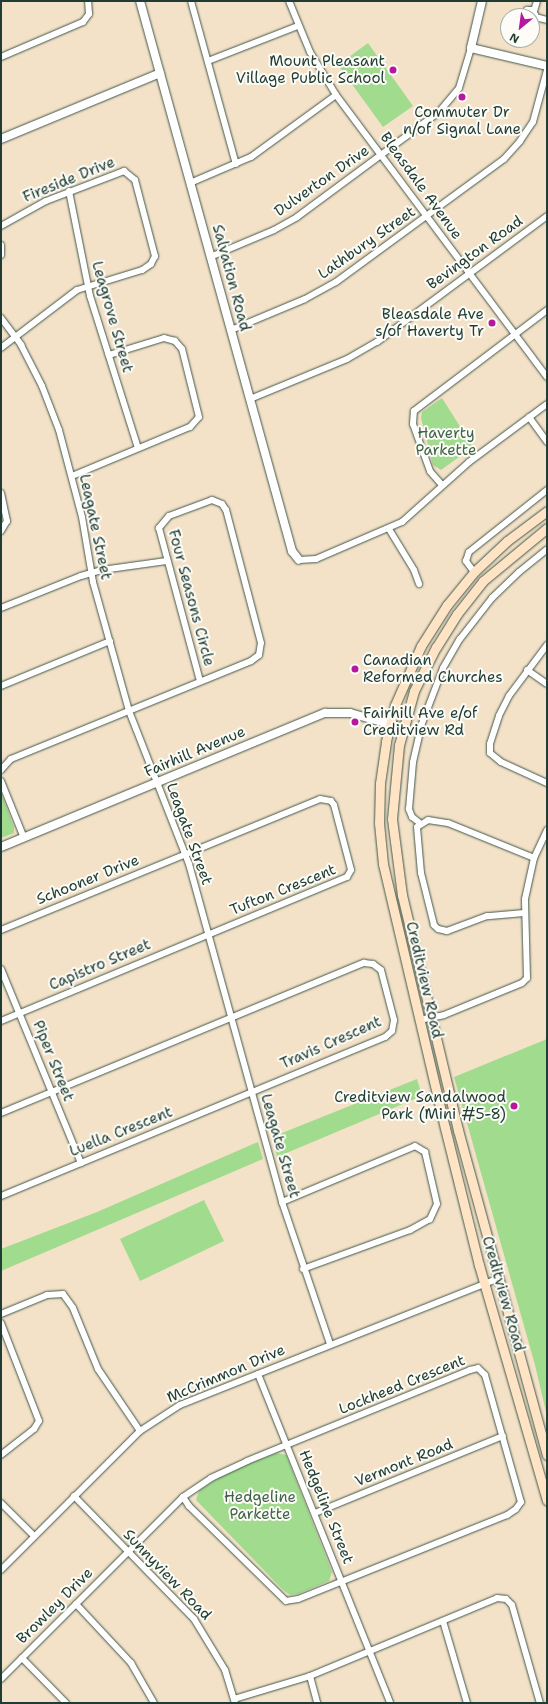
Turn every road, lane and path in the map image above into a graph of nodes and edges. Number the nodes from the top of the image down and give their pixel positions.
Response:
1 (88, 1) edge
2 (140, 1) edge
3 (191, 1) edge
4 (289, 1) edge
5 (482, 1) edge
6 (298, 26) junction
7 (471, 48) junction
8 (1, 57) edge
9 (208, 61) junction
10 (547, 66) edge
11 (547, 70) edge
12 (160, 73) junction
13 (336, 95) junction
14 (1, 139) edge
15 (382, 155) junction
16 (236, 164) junction
17 (190, 183) junction
18 (69, 191) junction
19 (547, 216) edge
20 (426, 217) junction
21 (1, 226) edge
22 (1, 245) edge
23 (1, 255) edge
24 (210, 257) junction
25 (469, 274) junction
26 (88, 286) junction
27 (547, 310) edge
28 (1, 318) edge
29 (231, 330) junction
30 (514, 334) junction
31 (15, 337) junction
32 (1, 348) edge
33 (109, 355) junction
34 (547, 377) edge
35 (250, 399) junction
36 (547, 404) edge
37 (529, 417) junction
38 (547, 442) edge
39 (138, 448) junction
40 (72, 476) junction
41 (442, 485) junction
42 (547, 490) edge
43 (1, 493) edge
44 (547, 511) edge
45 (547, 528) edge
46 (389, 529) junction
47 (1, 531) edge
48 (547, 549) edge
49 (299, 560) joint
50 (166, 561) junction
51 (474, 572) junction
52 (91, 573) junction
53 (419, 584) dead end
54 (1, 608) edge
55 (110, 641) junction
56 (547, 646) edge
57 (527, 670) junction
58 (200, 682) junction
59 (547, 684) edge
60 (1, 685) edge
61 (129, 711) junction
62 (390, 724) junction
63 (403, 728) junction
64 (1, 770) edge
65 (1, 781) edge
66 (157, 783) junction
67 (547, 783) edge
68 (421, 824) junction
69 (547, 830) edge
70 (24, 838) junction
71 (1, 847) edge
72 (186, 854) junction
73 (534, 858) junction
74 (524, 913) junction
75 (1, 930) edge
76 (209, 934) junction
77 (1, 969) edge
78 (19, 1013) junction
79 (232, 1018) junction
80 (431, 1018) junction
81 (419, 1020) junction
82 (1, 1021) edge
83 (51, 1092) junction
84 (252, 1092) junction
85 (1, 1113) edge
86 (81, 1163) junction
87 (1, 1196) edge
88 (282, 1202) junction
89 (303, 1269) junction
90 (499, 1278) junction
91 (485, 1282) junction
92 (1, 1314) edge
93 (1, 1323) edge
94 (330, 1344) junction
95 (258, 1374) junction
96 (140, 1431) junction
97 (503, 1436) junction
98 (288, 1445) junction
99 (1, 1455) edge
100 (547, 1455) edge
101 (74, 1496) junction
102 (183, 1497) junction
103 (547, 1500) edge
104 (1, 1503) edge
105 (315, 1513) junction
106 (34, 1536) junction
107 (128, 1551) junction
108 (1, 1570) edge
109 (342, 1581) junction
110 (76, 1604) junction
111 (443, 1621) junction
112 (369, 1650) junction
113 (22, 1658) junction
114 (310, 1676) junction
115 (1, 1679) edge
116 (234, 1701) edge
117 (66, 1703) edge
118 (154, 1703) edge
119 (317, 1703) edge
120 (390, 1703) edge
121 (467, 1703) edge
122 (540, 1703) edge

1 - 8 street
2 - 12 street, Salvation Road
3 - 9 street
4 - 6 street, Bleasdale Avenue
5 - 7 street
6 - 9 street
6 - 13 street, Bleasdale Avenue
7 - 10 street
7 - 15 street, Dulverton Drive
9 - 16 street
11 - 20 street, Lathbury Street
12 - 14 street
12 - 17 street, Salvation Road
13 - 15 street, Bleasdale Avenue
13 - 16 street
15 - 20 street, Bleasdale Avenue
15 - 24 street, Dulverton Drive
16 - 17 street
17 - 24 street, Salvation Road
18 - 21 street, Fireside Drive
18 - 26 street, Leagrove Street
18 - 26 street, Fireside Drive
19 - 25 street, Bevington Road
20 - 25 street, Bleasdale Avenue
20 - 29 street, Lathbury Street
22 - 23 street
24 - 29 street, Salvation Road
25 - 30 street, Bleasdale Avenue
25 - 35 street, Bevington Road
26 - 31 street
26 - 33 street, Leagrove Street
27 - 30 street
28 - 31 street, Leagate Street
29 - 35 street, Salvation Road
30 - 34 street, Bleasdale Avenue
30 - 41 street
31 - 32 street
31 - 40 street, Leagate Street
33 - 39 street, Leagrove Street
33 - 39 street
35 - 49 street, Salvation Road
36 - 37 street
37 - 38 street
37 - 41 street
39 - 40 street
40 - 52 street, Leagate Street
41 - 46 street
42 - 51 street
43 - 47 street
44 - 51 main road, Creditview Road
45 - 63 main road, Creditview Road
46 - 49 street
46 - 53 street
48 - 68 street
50 - 52 street
50 - 58 street, Four Seasons Circle
50 - 58 street, Four Seasons Circle
51 - 62 main road, Creditview Road
52 - 54 street
52 - 55 street, Leagate Street
55 - 60 street
55 - 61 street, Leagate Street
56 - 57 street
57 - 59 street
57 - 67 street
58 - 61 street, Four Seasons Circle
61 - 64 street, Four Seasons Circle
61 - 66 street, Leagate Street
62 - 63 street, Fairhill Avenue
62 - 66 street, Fairhill Avenue
62 - 81 main road, Creditview Road
63 - 80 main road, Creditview Road
65 - 70 street
66 - 70 street, Fairhill Avenue
66 - 72 street, Leagate Street
68 - 73 street
68 - 74 street
69 - 73 street
70 - 71 street, Fairhill Avenue
72 - 75 street, Schooner Drive
72 - 76 street, Leagate Street
72 - 76 street, Tufton Crescent
73 - 74 street
74 - 80 street
76 - 78 street, Capistro Street
76 - 79 street, Leagate Street
77 - 78 street, Piper Street
78 - 82 street, Capistro Street
78 - 83 street, Piper Street
79 - 83 street
79 - 84 street, Leagate Street
79 - 84 street, Travis Crescent
80 - 81 street
80 - 90 main road, Creditview Road
81 - 91 main road, Creditview Road
83 - 85 street
83 - 86 street, Piper Street
84 - 86 street, Luella Crescent
84 - 88 street, Leagate Street
86 - 87 street, Luella Crescent
88 - 89 street, Leagate Street
88 - 89 street
89 - 94 street, Leagate Street
90 - 91 street, McCrimmon Drive
90 - 100 main road, Creditview Road
91 - 94 street, McCrimmon Drive
91 - 103 main road, Creditview Road
92 - 96 street
93 - 99 street
94 - 95 street, McCrimmon Drive
95 - 96 street, McCrimmon Drive
95 - 98 street, Hedgeline Street
96 - 101 street, McCrimmon Drive
97 - 98 street, Lockheed Crescent
97 - 105 street, Vermont Road
97 - 109 street, Lockheed Crescent
98 - 102 street, Browley Drive
98 - 105 street, Hedgeline Street
101 - 106 street, McCrimmon Drive
101 - 107 street, Sunnyview Road
102 - 107 street, Browley Drive
102 - 109 street
104 - 106 street
105 - 109 street, Hedgeline Street
106 - 108 street, McCrimmon Drive
107 - 110 street, Browley Drive
107 - 116 street, Sunnyview Road
109 - 112 street, Hedgeline Street
110 - 113 street, Browley Drive
110 - 118 street
111 - 112 street
111 - 121 street
111 - 122 street
112 - 114 street
112 - 120 street, Hedgeline Street
113 - 115 street, Browley Drive
113 - 117 street
114 - 116 street
114 - 119 street

